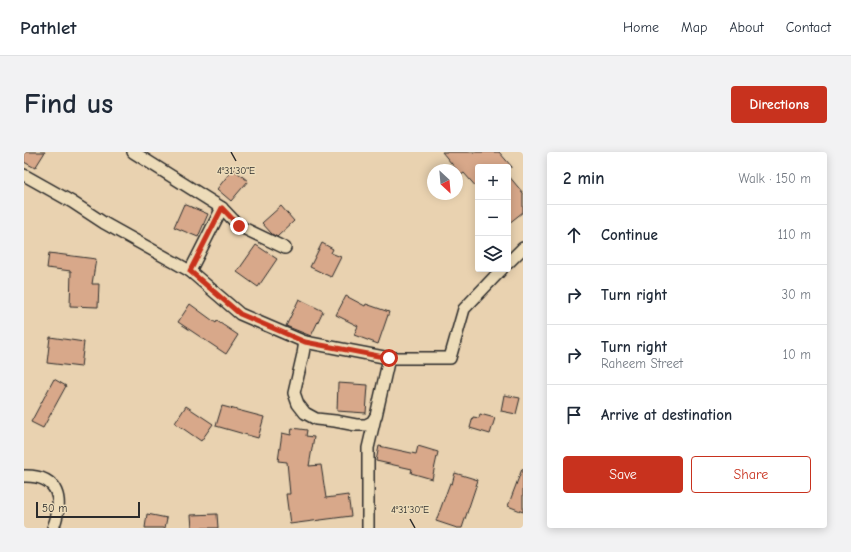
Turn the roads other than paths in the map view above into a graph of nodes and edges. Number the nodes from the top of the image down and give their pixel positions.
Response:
1 (133, 152) edge
2 (24, 175) edge
3 (222, 208) junction
4 (285, 248) dead end
5 (523, 248) edge
6 (511, 260) edge
7 (190, 271) junction
8 (499, 272) edge
9 (305, 342) junction
10 (389, 358) junction
11 (376, 416) junction
12 (24, 476) edge
13 (53, 528) edge
14 (368, 528) edge

1 - 3 street
2 - 7 street
3 - 4 street
3 - 7 street
5 - 6 street
7 - 9 street
8 - 10 street
9 - 10 street
9 - 11 street
10 - 11 street
11 - 14 street
12 - 13 street

